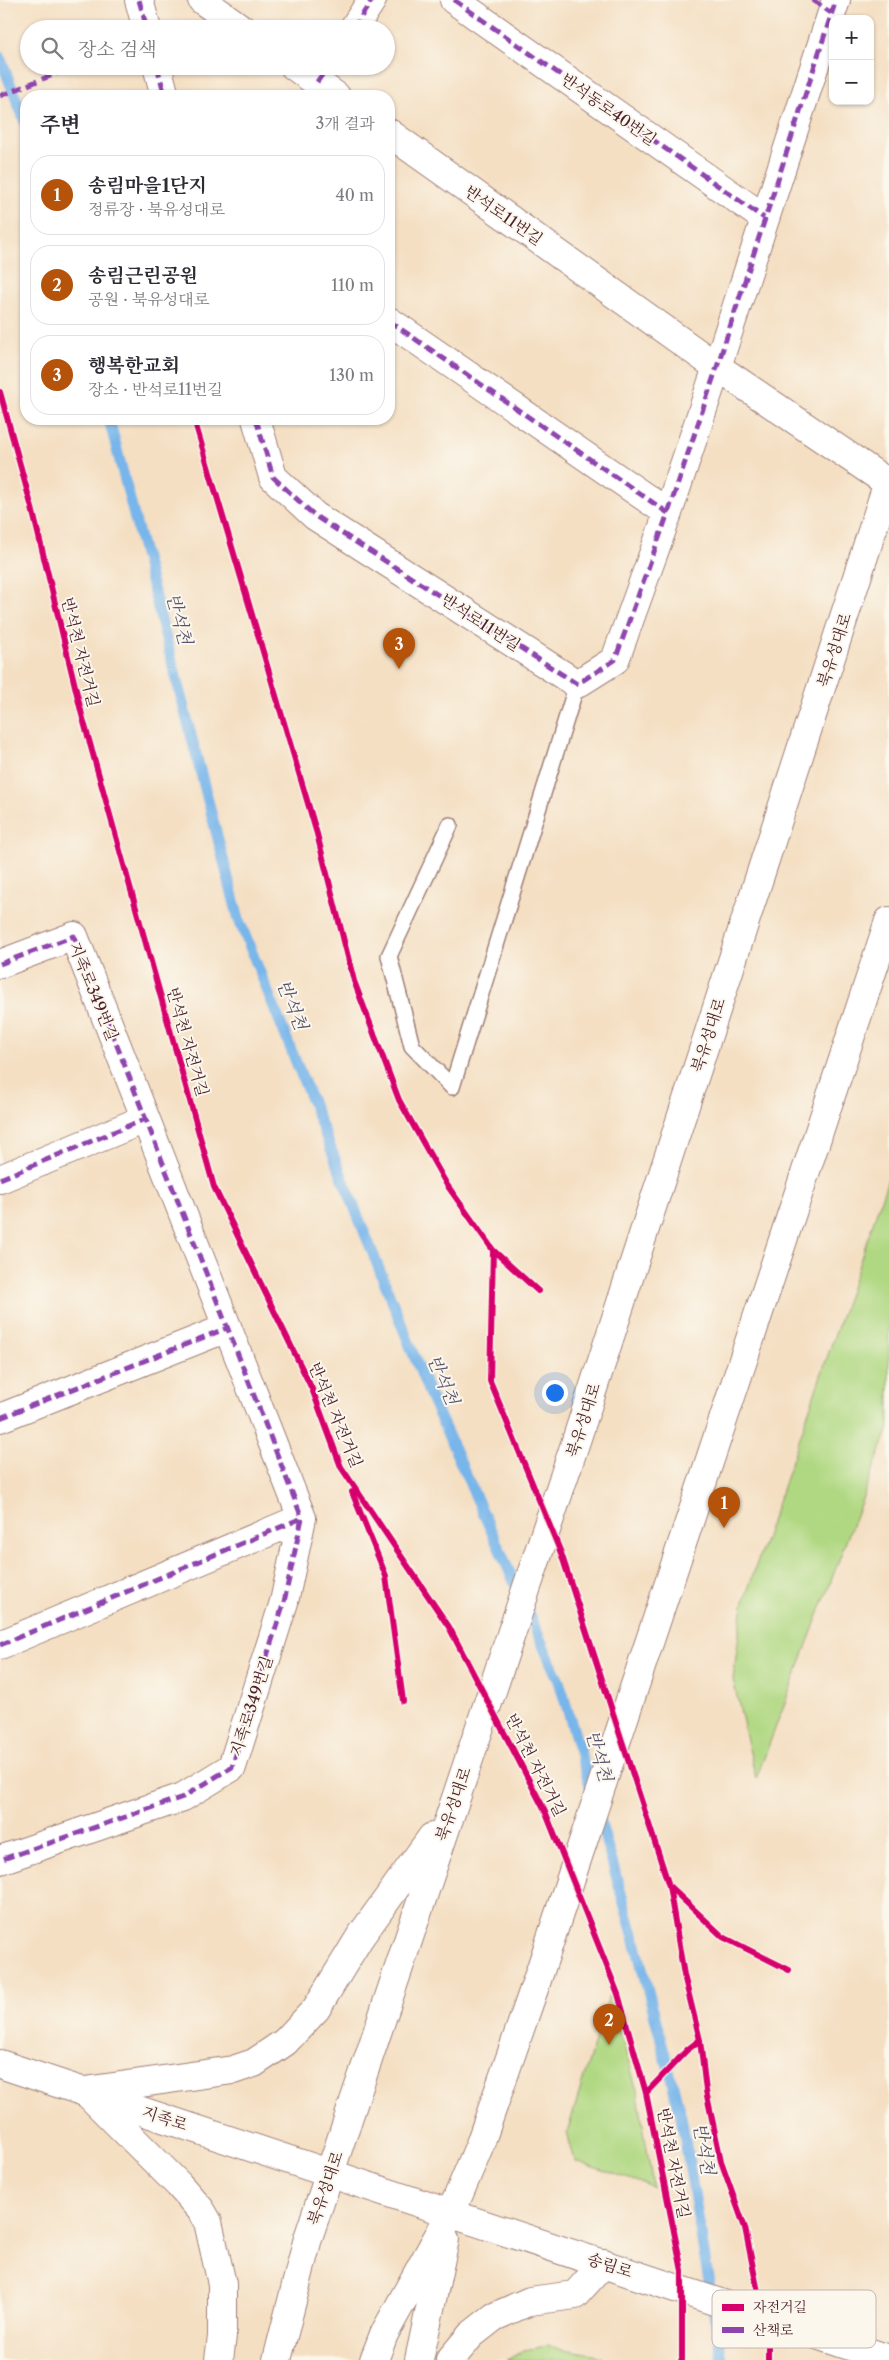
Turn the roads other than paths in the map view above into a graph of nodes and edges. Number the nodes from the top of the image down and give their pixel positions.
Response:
1 (139, 0) edge
2 (202, 0) edge
3 (372, 0) edge
4 (454, 0) edge
5 (827, 4) edge
6 (145, 20) edge
7 (230, 20) edge
8 (359, 20) edge
9 (159, 75) edge
10 (313, 75) edge
11 (327, 82) edge
12 (163, 90) edge
13 (395, 138) edge
14 (764, 218) junction
15 (395, 325) edge
16 (717, 367) junction
17 (258, 425) edge
18 (888, 481) edge
19 (668, 513) junction
20 (577, 684) junction
21 (450, 825) dead end
22 (889, 921) edge
23 (0, 964) edge
24 (145, 1118) junction
25 (0, 1179) edge
26 (227, 1328) junction
27 (0, 1418) edge
28 (302, 1518) junction
29 (0, 1644) edge
30 (458, 1790) junction
31 (0, 1860) edge
32 (0, 2064) edge
33 (85, 2091) junction
34 (330, 2172) junction
35 (451, 2213) junction
36 (604, 2263) junction
37 (712, 2299) edge
38 (859, 2348) edge
39 (889, 2358) edge
40 (219, 2360) edge
41 (277, 2360) edge
42 (374, 2360) edge
43 (419, 2360) edge
44 (450, 2360) edge

1 - 6 street
2 - 7 street
3 - 8 street
4 - 14 street, 반석동로40번길
5 - 14 street
9 - 12 street
10 - 11 street
13 - 16 street, 반석로11번길
14 - 16 street
15 - 19 street
16 - 18 street, 반석로11번길
16 - 19 street
17 - 20 street, 반석로11번길
18 - 30 street, 북유성대로
19 - 20 street
20 - 21 lane
22 - 35 street
23 - 24 street, 지족로349번길
24 - 25 street
24 - 26 street, 지족로349번길
26 - 27 street
26 - 28 street, 지족로349번길
28 - 29 street
28 - 31 street, 지족로349번길
30 - 33 street
30 - 34 street, 북유성대로
32 - 33 street, 지족로
33 - 34 street, 지족로
33 - 40 street
34 - 35 street, 송림로
34 - 41 street, 북유성대로
35 - 36 street, 송림로
35 - 42 street
35 - 43 street
36 - 37 street, 송림로
36 - 44 street
38 - 39 street, 송림로

